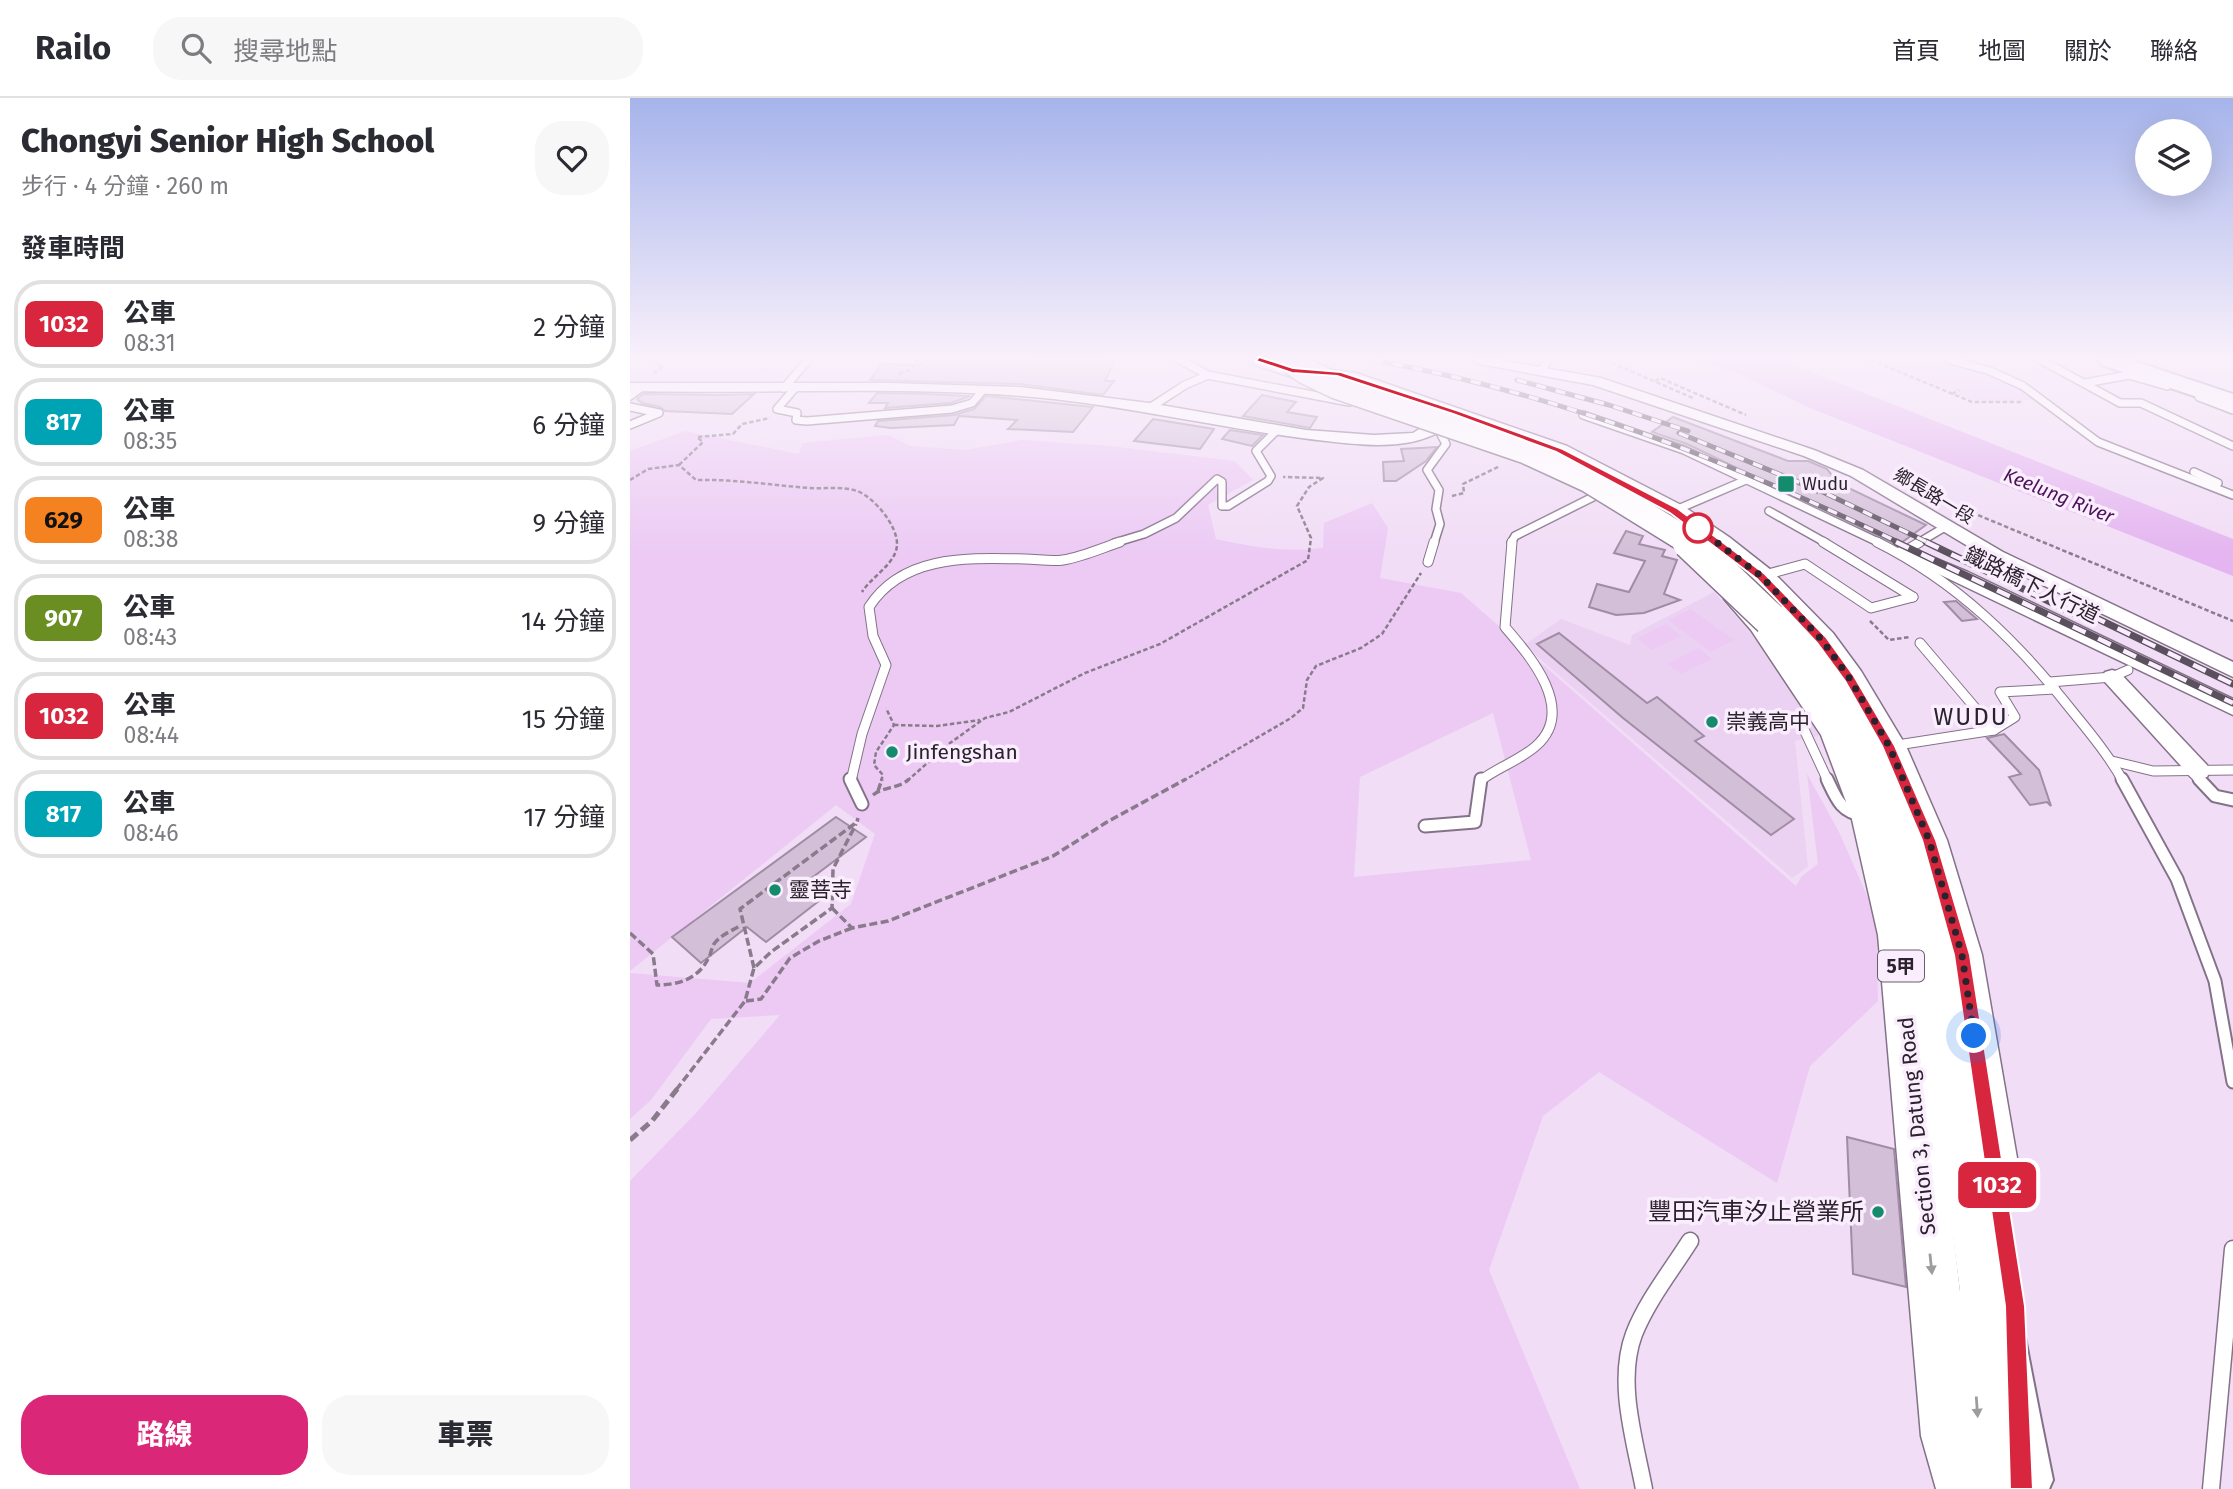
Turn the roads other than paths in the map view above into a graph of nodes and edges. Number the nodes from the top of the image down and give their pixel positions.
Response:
1 (1244, 425) edge
2 (1437, 425) edge
3 (1447, 425) edge
4 (1450, 425) edge
5 (1456, 425) edge
6 (1464, 425) edge
7 (1465, 425) edge
8 (1614, 425) edge
9 (1727, 425) edge
10 (2076, 425) edge
11 (2188, 425) edge
12 (1276, 431) junction
13 (2233, 446) edge
14 (2193, 472) dead end
15 (1746, 480) junction
16 (2233, 489) edge
17 (1599, 494) junction
18 (2233, 495) edge
19 (1769, 511) dead end
20 (1660, 518) junction
21 (1945, 527) junction
22 (1903, 553) junction
23 (1428, 562) road end
24 (1769, 601) junction
25 (1920, 643) road end
26 (2127, 670) junction
27 (2233, 670) edge
28 (2053, 685) junction
29 (2233, 708) edge
30 (1801, 723) dead end
31 (1994, 730) junction
32 (1889, 746) junction
33 (2112, 761) junction
34 (2233, 770) edge
35 (2196, 772) junction
36 (2233, 800) edge
37 (862, 804) road end
38 (1869, 815) junction
39 (1425, 826) dead end
40 (2233, 1082) edge
41 (1690, 1241) dead end
42 (2233, 1249) edge
43 (2009, 1486) edge
44 (1644, 1489) edge
45 (1965, 1489) edge
46 (2211, 1489) edge

1 - 12 street
2 - 12 street
3 - 23 lane
4 - 24 highway, bridge
5 - 17 main road, Section 3, Datung Road / 5甲
6 - 24 highway, bridge
7 - 20 main road, Section 3, Datung Road / 5甲
8 - 15 lane
9 - 21 street, 鄉長路一段
10 - 18 lane
11 - 13 lane
12 - 37 lane
14 - 16 lane
15 - 20 lane
15 - 22 lane
17 - 20 main road, Section 3, Datung Road / 5甲
17 - 39 lane
19 - 24 lane
20 - 24 main road, Section 3, Datung Road / 5甲
20 - 38 main road, Section 3, Datung Road / 5甲
21 - 22 lane
21 - 27 street, 鄉長路一段
22 - 26 street, 鐵路橋下人行道
22 - 28 lane
24 - 32 main road, Section 3, Datung Road / 5甲
24 - 43 highway
25 - 31 lane
26 - 28 lane
26 - 29 street, 鐵路橋下人行道
26 - 35 street
28 - 31 lane
28 - 33 lane
30 - 38 lane
31 - 32 lane
32 - 43 main road, Section 3, Datung Road / 5甲
33 - 35 lane
33 - 40 lane
34 - 35 lane
35 - 36 lane
38 -> 45 main road, Section 3, Datung Road / 5甲
41 - 44 lane
42 - 46 lane

